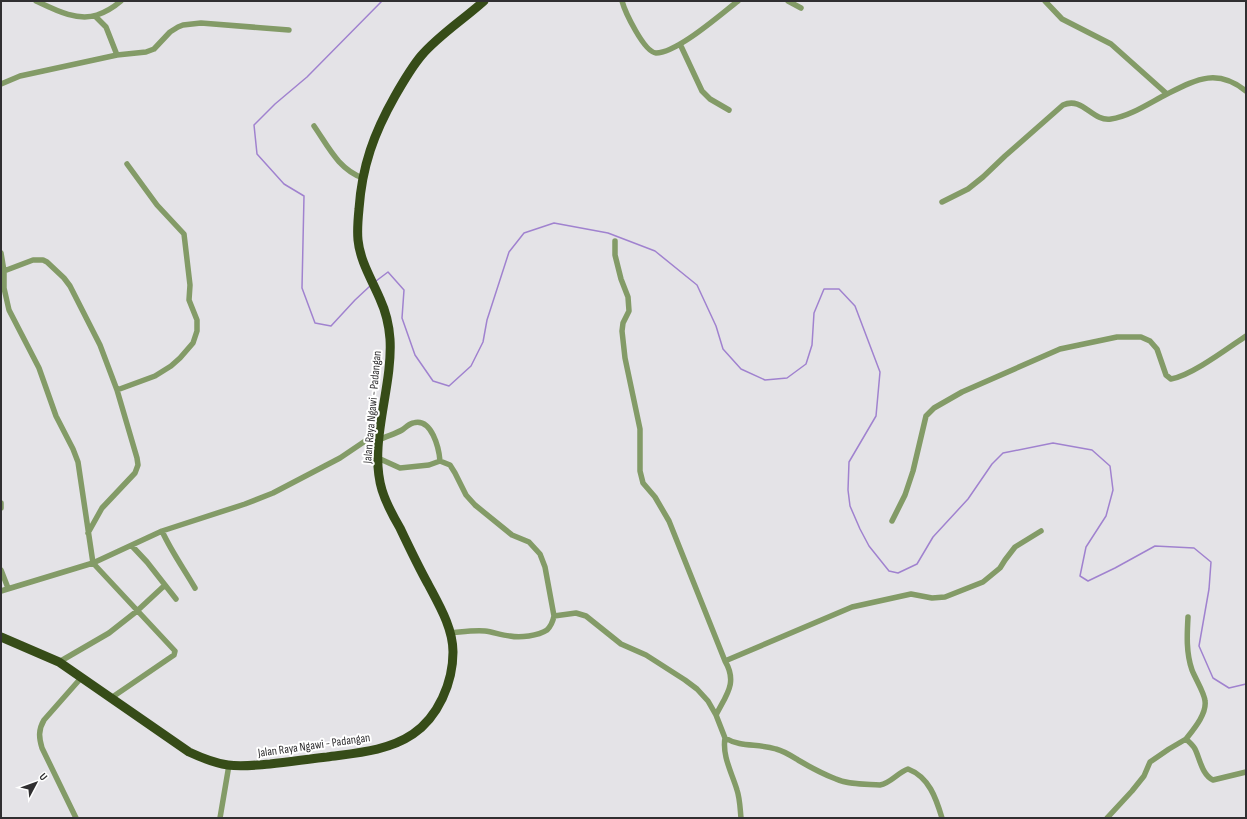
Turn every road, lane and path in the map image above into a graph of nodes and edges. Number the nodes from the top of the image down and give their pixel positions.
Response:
1 (36, 1) edge
2 (121, 1) edge
3 (484, 1) edge
4 (622, 1) edge
5 (738, 1) edge
6 (788, 1) edge
7 (1045, 1) edge
8 (801, 8) dead end
9 (95, 16) junction
10 (289, 30) dead end
11 (680, 44) junction
12 (117, 55) junction
13 (1, 84) edge
14 (1246, 91) edge
15 (1167, 94) junction
16 (729, 110) dead end
17 (314, 126) dead end
18 (127, 164) dead end
19 (362, 178) junction
20 (942, 202) dead end
21 (615, 241) dead end
22 (1, 253) edge
23 (4, 271) junction
24 (1246, 336) edge
25 (117, 390) junction
26 (380, 435) junction
27 (378, 458) junction
28 (440, 461) junction
29 (1, 503) edge
30 (1, 508) edge
31 (892, 520) dead end
32 (162, 531) junction
33 (1041, 531) dead end
34 (88, 533) junction
35 (132, 546) junction
36 (93, 563) junction
37 (1, 570) edge
38 (166, 585) junction
39 (8, 588) junction
40 (194, 588) dead end
41 (1, 591) edge
42 (176, 599) dead end
43 (137, 611) junction
44 (554, 616) junction
45 (1188, 617) dead end
46 (450, 633) junction
47 (1, 636) edge
48 (725, 661) junction
49 (59, 662) junction
50 (81, 678) junction
51 (111, 698) junction
52 (716, 715) junction
53 (724, 738) junction
54 (1186, 739) junction
55 (229, 765) junction
56 (1246, 772) edge
57 (76, 818) edge
58 (220, 818) edge
59 (741, 818) edge
60 (942, 818) edge
61 (1108, 818) edge

1 - 9 street
2 - 9 street
3 - 19 highway, Jalan Raya Ngawi - Padangan
4 - 11 street
5 - 11 street
6 - 8 street
7 - 15 street
9 - 12 street
10 - 12 street
11 - 16 street
12 - 13 street
14 - 15 street
15 - 20 street
17 - 19 street
18 - 25 street
19 - 26 highway, Jalan Raya Ngawi - Padangan
21 - 48 street
22 - 23 street
23 - 25 street
23 - 34 street
24 - 31 street
25 - 34 street
26 - 27 highway, Jalan Raya Ngawi - Padangan
26 - 28 street
26 - 32 street
27 - 28 street
27 - 46 highway, Jalan Raya Ngawi - Padangan
28 - 44 street
29 - 30 street
32 - 35 street
32 - 40 street
33 - 48 street
34 - 36 street
35 - 36 street
35 - 38 street
36 - 39 street
36 - 43 street
37 - 39 street
38 - 42 street
38 - 43 street
39 - 41 street
43 - 49 street
43 - 51 street
44 - 46 street
44 - 52 street
45 - 54 street
46 - 55 highway, Jalan Raya Ngawi - Padangan
47 - 49 highway, Jalan Raya Ngawi - Padangan
48 - 52 street
49 - 50 highway, Jalan Raya Ngawi - Padangan
50 - 51 highway, Jalan Raya Ngawi - Padangan
50 - 57 street
51 - 55 highway, Jalan Raya Ngawi - Padangan
52 - 53 street
53 - 59 street
53 - 60 street
54 - 56 street
54 - 61 street
55 - 58 street

